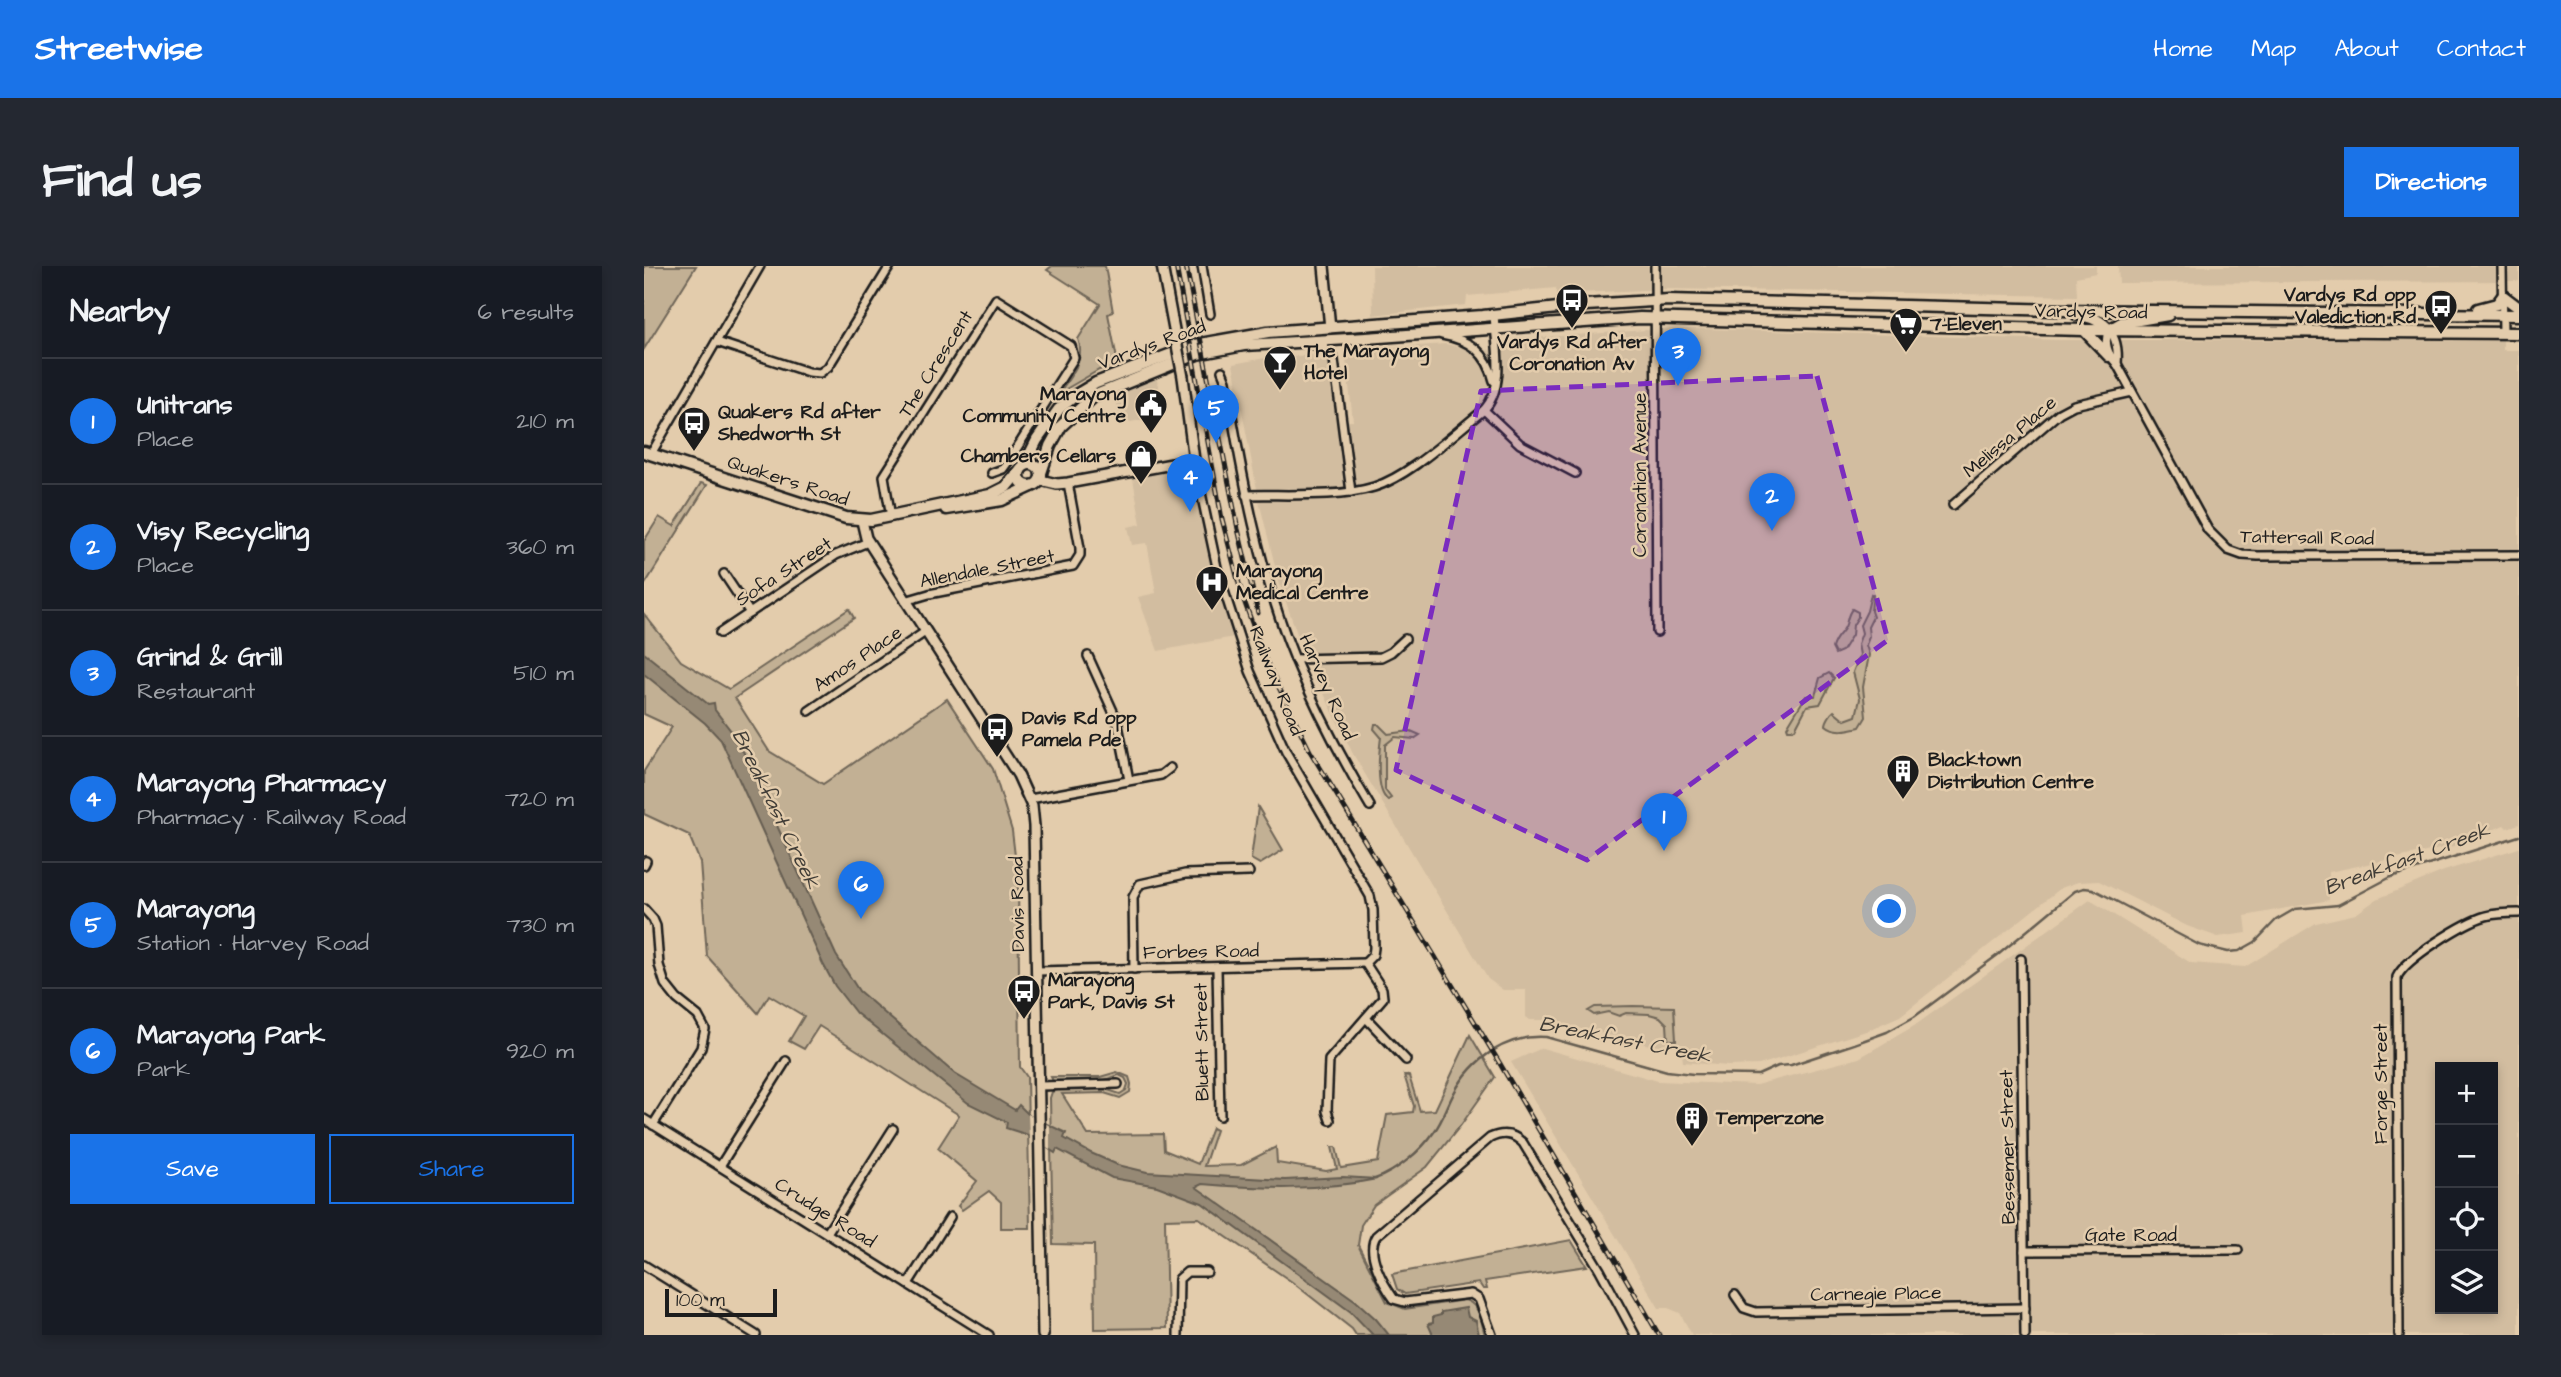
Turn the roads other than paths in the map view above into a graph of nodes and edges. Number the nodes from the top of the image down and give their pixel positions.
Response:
1 (760, 266) edge
2 (890, 266) edge
3 (1162, 266) edge
4 (1202, 266) edge
5 (1324, 266) edge
6 (1654, 266) edge
7 (2502, 266) edge
8 (2502, 296) junction
9 (1655, 300) junction
10 (2519, 308) edge
11 (2057, 310) junction
12 (2201, 311) junction
13 (1210, 314) dead end
14 (2422, 314) junction
15 (1494, 315) junction
16 (2503, 315) junction
17 (2519, 315) edge
18 (1655, 318) junction
19 (1330, 328) junction
20 (1495, 329) junction
21 (2084, 330) junction
22 (2109, 330) junction
23 (2503, 333) junction
24 (2519, 333) edge
25 (1425, 334) junction
26 (1366, 338) junction
27 (1298, 341) junction
28 (717, 342) junction
29 (2113, 360) junction
30 (1222, 371) dead end
31 (1496, 388) junction
32 (2132, 392) junction
33 (1484, 410) junction
34 (647, 453) edge
35 (1194, 460) junction
36 (1022, 467) junction
37 (992, 473) dead end
38 (1575, 473) dead end
39 (1038, 479) junction
40 (1068, 484) junction
41 (1352, 492) junction
42 (1246, 495) junction
43 (1953, 505) dead end
44 (925, 511) junction
45 (891, 517) junction
46 (862, 521) junction
47 (868, 542) junction
48 (2519, 555) edge
49 (723, 575) dead end
50 (905, 601) junction
51 (750, 613) junction
52 (925, 632) junction
53 (1657, 632) dead end
54 (720, 633) dead end
55 (1405, 639) dead end
56 (1088, 656) dead end
57 (1295, 659) junction
58 (809, 711) dead end
59 (1170, 768) dead end
60 (1129, 780) junction
61 (1030, 799) junction
62 (1370, 806) dead end
63 (1249, 872) dead end
64 (644, 909) edge
65 (2519, 913) edge
66 (2021, 959) dead end
67 (1365, 963) junction
68 (1217, 968) junction
69 (1134, 969) junction
70 (1037, 971) junction
71 (1366, 1018) junction
72 (1406, 1060) dead end
73 (786, 1061) dead end
74 (1118, 1084) dead end
75 (1039, 1086) junction
76 (1220, 1116) dead end
77 (644, 1119) edge
78 (1330, 1121) dead end
79 (653, 1125) junction
80 (893, 1129) dead end
81 (720, 1166) junction
82 (950, 1217) dead end
83 (827, 1233) junction
84 (2238, 1250) dead end
85 (2024, 1251) junction
86 (644, 1265) edge
87 (1207, 1272) dead end
88 (908, 1284) junction
89 (1735, 1295) dead end
90 (2025, 1308) junction
91 (756, 1335) edge
92 (989, 1335) edge
93 (1043, 1335) edge
94 (1178, 1335) edge
95 (1492, 1335) edge
96 (1635, 1335) edge
97 (2025, 1335) edge
98 (2399, 1335) edge

1 - 28 street
2 - 28 street
3 - 35 street, Railway Road, bridge
4 - 13 street
5 - 19 street
6 - 9 street, Coronation Avenue
7 - 8 street
8 - 10 main road
8 - 14 main road, Vardys Road
8 - 16 street
9 - 11 main road, Vardys Road
9 - 15 main road, Vardys Road
9 - 18 street, Coronation Avenue
11 - 12 main road, Vardys Road
11 - 22 main road
12 - 14 main road, Vardys Road
12 - 22 main road
14 - 16 main road, Vardys Road
15 - 19 main road, Vardys Road
15 - 20 street
16 - 17 main road, Vardys Road
16 - 23 street
18 - 20 main road, Vardys Road
18 - 21 main road, Vardys Road
18 - 53 street, Coronation Avenue
19 - 26 main road, Vardys Road
19 - 27 main road, Vardys Road
19 - 36 main road, Vardys Road
20 - 25 main road, Vardys Road
20 - 31 street
21 - 22 main road, Vardys Road
21 - 29 main road
22 - 23 main road, Vardys Road
22 - 29 street, Tattersall Road
23 - 24 main road, Vardys Road
25 - 26 main road, Vardys Road
25 - 31 street
26 - 27 main road, Vardys Road
27 - 39 main road, Vardys Road
27 - 41 street
28 - 34 street
29 - 32 street, Tattersall Road
30 - 42 street, Harvey Road
31 - 33 street
32 - 43 street, Melissa Place
32 - 48 street, Tattersall Road
33 - 38 street
33 - 41 street
34 - 46 main road, Quakers Road
35 - 40 street
35 - 67 street, Railway Road
36 - 39 main road
36 - 39 main road
36 - 44 main road, Quakers Road
37 - 45 street, The Crescent
39 - 40 street
39 - 44 main road, Quakers Road
40 - 50 street, Allendale Street
41 - 42 street
42 - 57 street, Harvey Road
44 - 45 main road, Quakers Road
45 - 46 main road, Quakers Road
46 - 47 street, Davis Road
47 - 50 street, Davis Road
47 - 51 street, Sofa Street
49 - 51 street
50 - 52 street, Davis Road
51 - 54 street, Sofa Street
52 - 58 street, Amos Place
52 - 61 street, Davis Road
55 - 57 street
56 - 60 street
57 - 62 street, Harvey Road
59 - 60 street
60 - 61 street
61 - 70 street, Davis Road
63 - 69 street
64 - 79 street
65 - 98 street, Forge Street
66 - 85 street, Bessemer Street
67 - 68 street, Forbes Road
67 - 71 street
68 - 69 street, Forbes Road
68 - 76 street, Bluett Street
69 - 70 street, Forbes Road
70 - 75 street, Davis Road
71 - 72 street
71 - 78 street
73 - 81 street
74 - 75 street
75 - 93 street, Davis Road
77 - 79 street, Crudge Road
79 - 81 street, Crudge Road
80 - 83 street
81 - 83 street, Crudge Road
82 - 88 street
83 - 88 street, Crudge Road
84 - 85 street, Gate Road
85 - 90 street, Bessemer Street
86 - 91 street
87 - 94 street
88 - 92 street, Crudge Road
89 - 90 street, Carnegie Place
90 - 97 street, Bessemer Street
95 - 96 street

